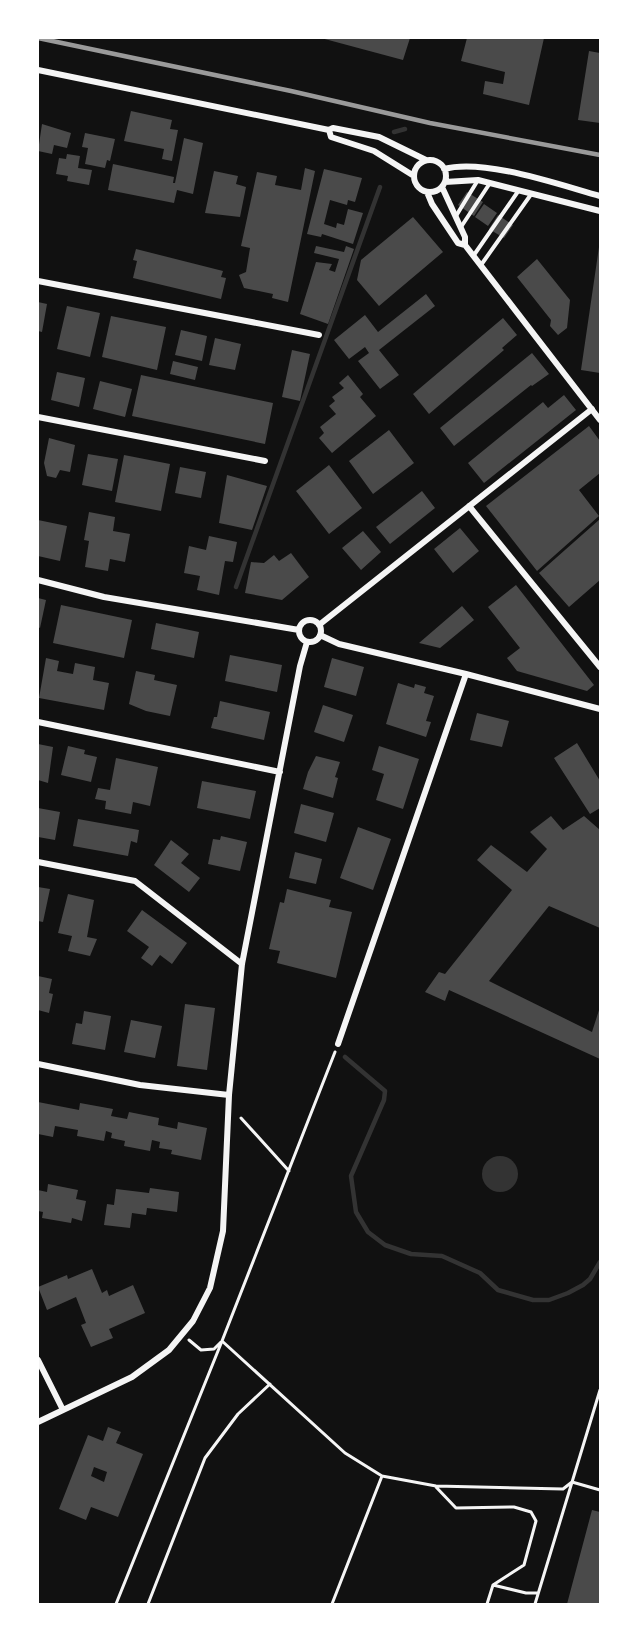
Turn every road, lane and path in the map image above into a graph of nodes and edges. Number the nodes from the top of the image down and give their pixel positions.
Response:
1 (38, 70) edge
2 (328, 130) junction
3 (426, 160) junction
4 (444, 169) junction
5 (414, 176) junction
6 (478, 180) junction
7 (490, 183) junction
8 (443, 185) junction
9 (519, 190) junction
10 (427, 192) junction
11 (532, 193) junction
12 (600, 196) edge
13 (598, 210) edge
14 (455, 217) junction
15 (461, 228) junction
16 (465, 245) junction
17 (474, 256) junction
18 (481, 266) junction
19 (38, 281) edge
20 (319, 335) dead end
21 (592, 409) junction
22 (38, 417) edge
23 (600, 420) edge
24 (265, 461) dead end
25 (469, 506) junction
26 (38, 580) edge
27 (318, 625) junction
28 (299, 630) junction
29 (320, 635) junction
30 (307, 642) junction
31 (600, 667) edge
32 (466, 674) junction
33 (600, 709) edge
34 (38, 722) edge
35 (280, 772) junction
36 (38, 862) edge
37 (242, 964) junction
38 (338, 1044) joint
39 (38, 1064) edge
40 (229, 1095) junction
41 (241, 1118) dead end
42 (289, 1171) junction
43 (182, 1335) junction
44 (222, 1341) junction
45 (38, 1360) edge
46 (270, 1384) junction
47 (600, 1390) edge
48 (63, 1410) junction
49 (38, 1422) edge
50 (382, 1476) junction
51 (572, 1482) junction
52 (436, 1486) junction
53 (600, 1490) edge
54 (493, 1585) junction
55 (538, 1593) junction
56 (116, 1605) edge
57 (148, 1605) edge
58 (332, 1605) edge
59 (487, 1605) edge
60 (535, 1605) edge

1 - 2 street
2 - 3 street
2 - 5 street
3 - 4 street
3 - 5 street
4 - 8 street
4 - 12 street
5 - 10 street
6 - 7 street
6 - 8 street
6 - 14 lane
7 - 9 street
7 - 15 lane
8 - 10 street
8 - 14 street
9 - 11 street
9 - 17 lane
10 - 16 street
11 - 13 street
11 - 18 lane
12 - 13 street
14 - 15 street
15 - 16 street
16 - 17 street
17 - 18 street
18 - 21 street
19 - 20 street
21 - 23 street
21 - 25 street
22 - 24 street
25 - 27 street
25 - 31 street
26 - 28 street
27 - 28 street
27 - 29 street
28 - 30 street
29 - 30 street
29 - 32 street
30 - 35 street
32 - 33 street
32 - 38 street
34 - 35 street
35 - 37 street
36 - 37 street
37 - 40 street
38 - 42 path
39 - 40 street
40 - 43 street
41 - 42 path
42 - 44 path
43 - 44 path
43 - 48 street
44 - 46 path
44 - 56 path
45 - 48 street
46 - 50 path
46 - 57 path
47 - 51 path
48 - 49 street
50 - 52 path
50 - 58 path
51 - 52 path
51 - 53 path
51 - 55 path
52 - 54 path
54 - 55 path
54 - 59 path
55 - 60 path

